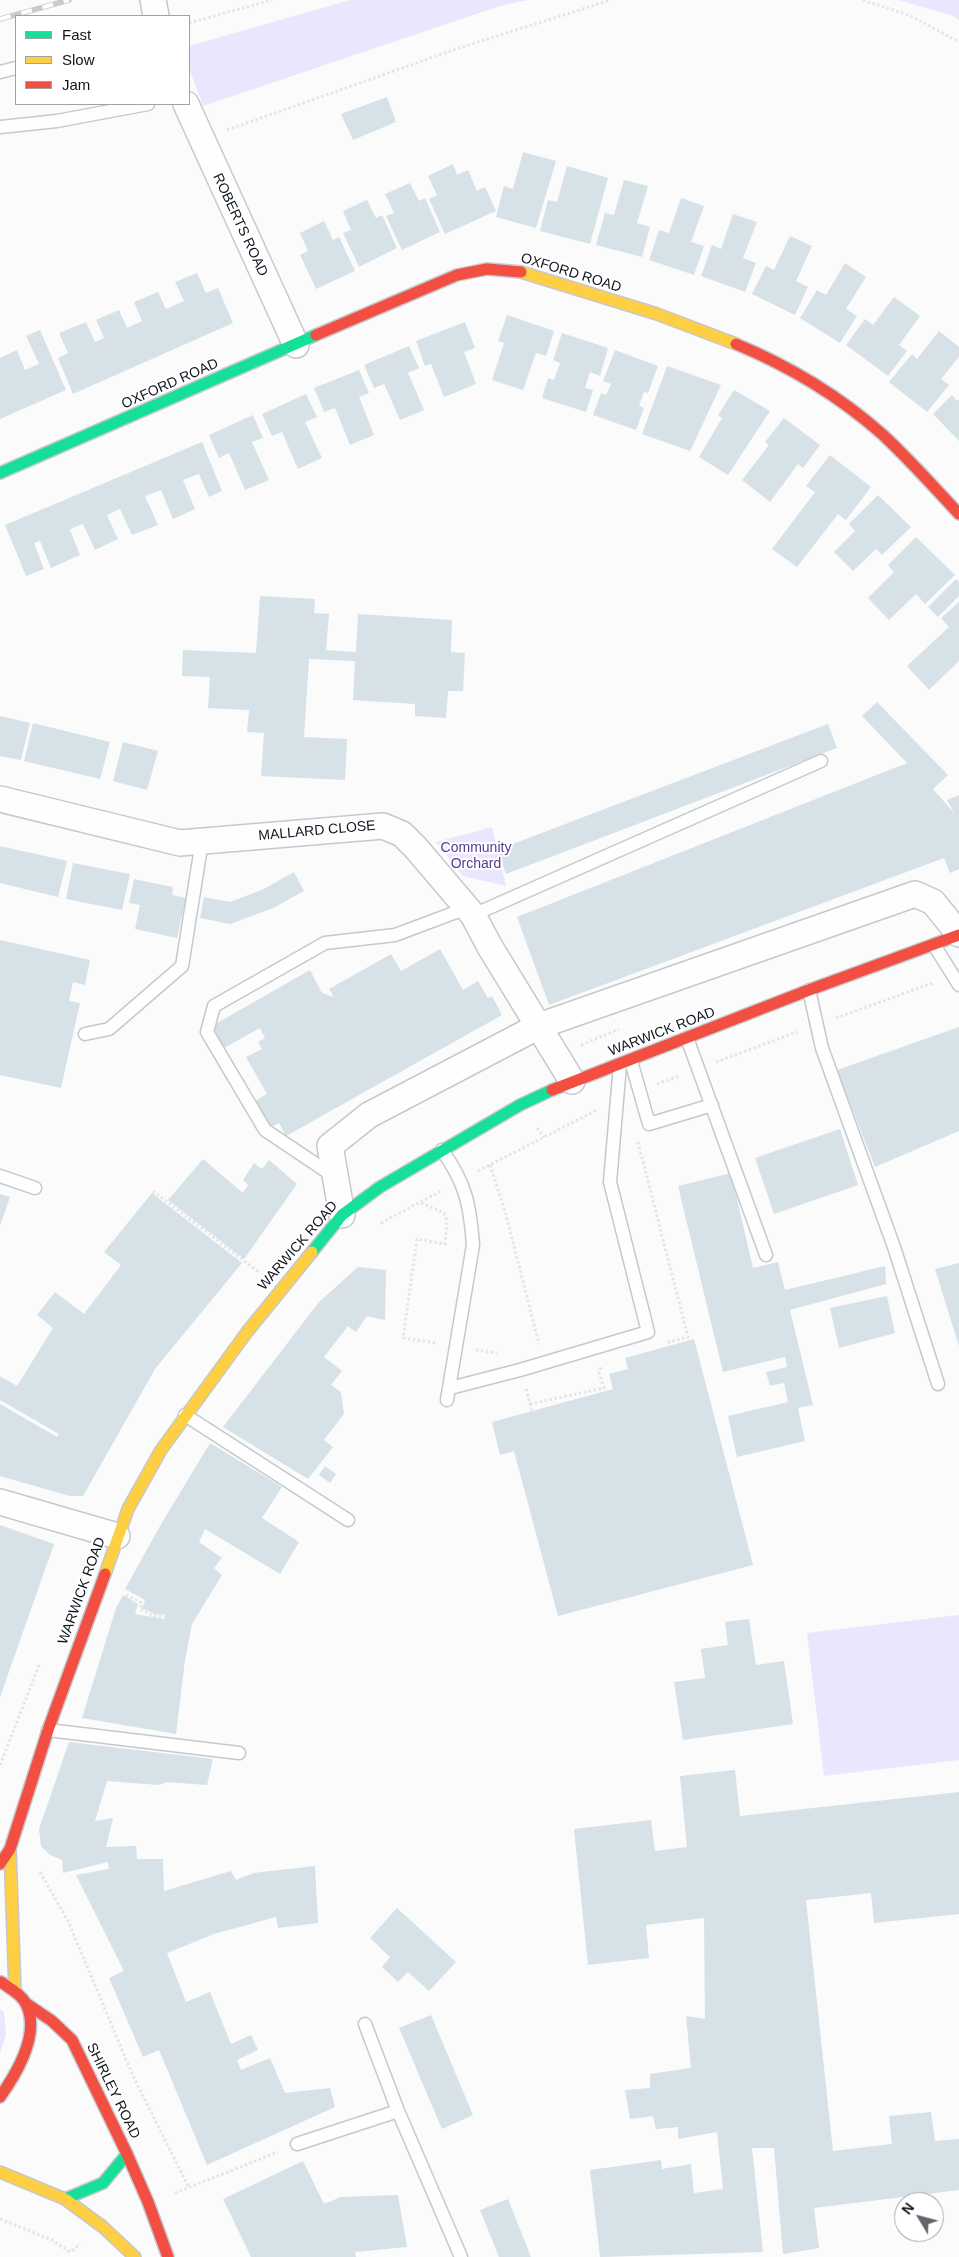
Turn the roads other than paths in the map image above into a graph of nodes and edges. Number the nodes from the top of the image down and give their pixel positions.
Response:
1 (153, 0) edge
2 (156, 15) edge
3 (15, 68) edge
4 (0, 72) edge
5 (143, 105) edge
6 (186, 105) edge
7 (0, 127) edge
8 (296, 345) junction
9 (0, 473) edge
10 (959, 514) edge
11 (821, 761) dead end
12 (0, 799) edge
13 (202, 841) junction
14 (470, 912) junction
15 (959, 935) edge
16 (934, 945) junction
17 (959, 985) edge
18 (809, 990) junction
19 (539, 1026) junction
20 (85, 1034) dead end
21 (687, 1038) junction
22 (625, 1063) junction
23 (572, 1081) junction
24 (712, 1105) junction
25 (442, 1150) junction
26 (0, 1176) edge
27 (335, 1177) junction
28 (35, 1188) dead end
29 (342, 1215) junction
30 (766, 1255) dead end
31 (938, 1384) dead end
32 (185, 1416) junction
33 (0, 1502) edge
34 (348, 1520) dead end
35 (117, 1536) junction
36 (48, 1730) junction
37 (239, 1753) dead end
38 (10, 1849) junction
39 (0, 1864) edge
40 (0, 1982) edge
41 (15, 1991) junction
42 (26, 2004) junction
43 (365, 2024) dead end
44 (0, 2097) edge
45 (398, 2111) junction
46 (297, 2144) road end
47 (127, 2154) junction
48 (0, 2172) edge
49 (65, 2199) junction
50 (134, 2257) edge
51 (168, 2257) edge
52 (461, 2257) edge

1 - 2 street
3 - 4 lane
5 - 7 lane
6 - 8 street, ROBERTS ROAD
8 - 9 main road, OXFORD ROAD
8 - 10 main road, OXFORD ROAD
11 - 14 lane
12 - 13 street, MALLARD CLOSE
13 - 14 street, MALLARD CLOSE
13 - 20 lane
14 - 19 street, MALLARD CLOSE
14 - 27 lane
15 - 16 main road, WARWICK ROAD
15 - 19 street
16 - 17 lane
16 - 18 main road, WARWICK ROAD
18 - 21 main road, WARWICK ROAD
18 - 31 lane
19 - 23 street, MALLARD CLOSE
19 - 27 street
21 - 22 main road, WARWICK ROAD
21 - 24 lane
22 - 23 main road, WARWICK ROAD
22 - 24 lane
22 - 25 lane
23 - 25 main road, WARWICK ROAD
24 - 30 lane
25 - 29 main road, WARWICK ROAD
26 - 28 lane
27 - 29 street
29 - 32 main road, WARWICK ROAD
32 - 34 lane
32 - 35 main road, WARWICK ROAD
33 - 35 street
35 - 36 main road, WARWICK ROAD
36 - 37 lane
36 - 38 main road, WARWICK ROAD
38 - 39 main road, WARWICK ROAD
38 - 41 main road, WARWICK ROAD
40 - 41 main road
41 - 42 main road
42 - 44 main road
42 - 47 main road, SHIRLEY ROAD
43 - 45 lane
45 - 46 lane
45 - 52 lane
47 - 49 main road, SHIRLEY ROAD
47 - 51 main road, SHIRLEY ROAD
48 - 49 main road
49 - 50 main road

